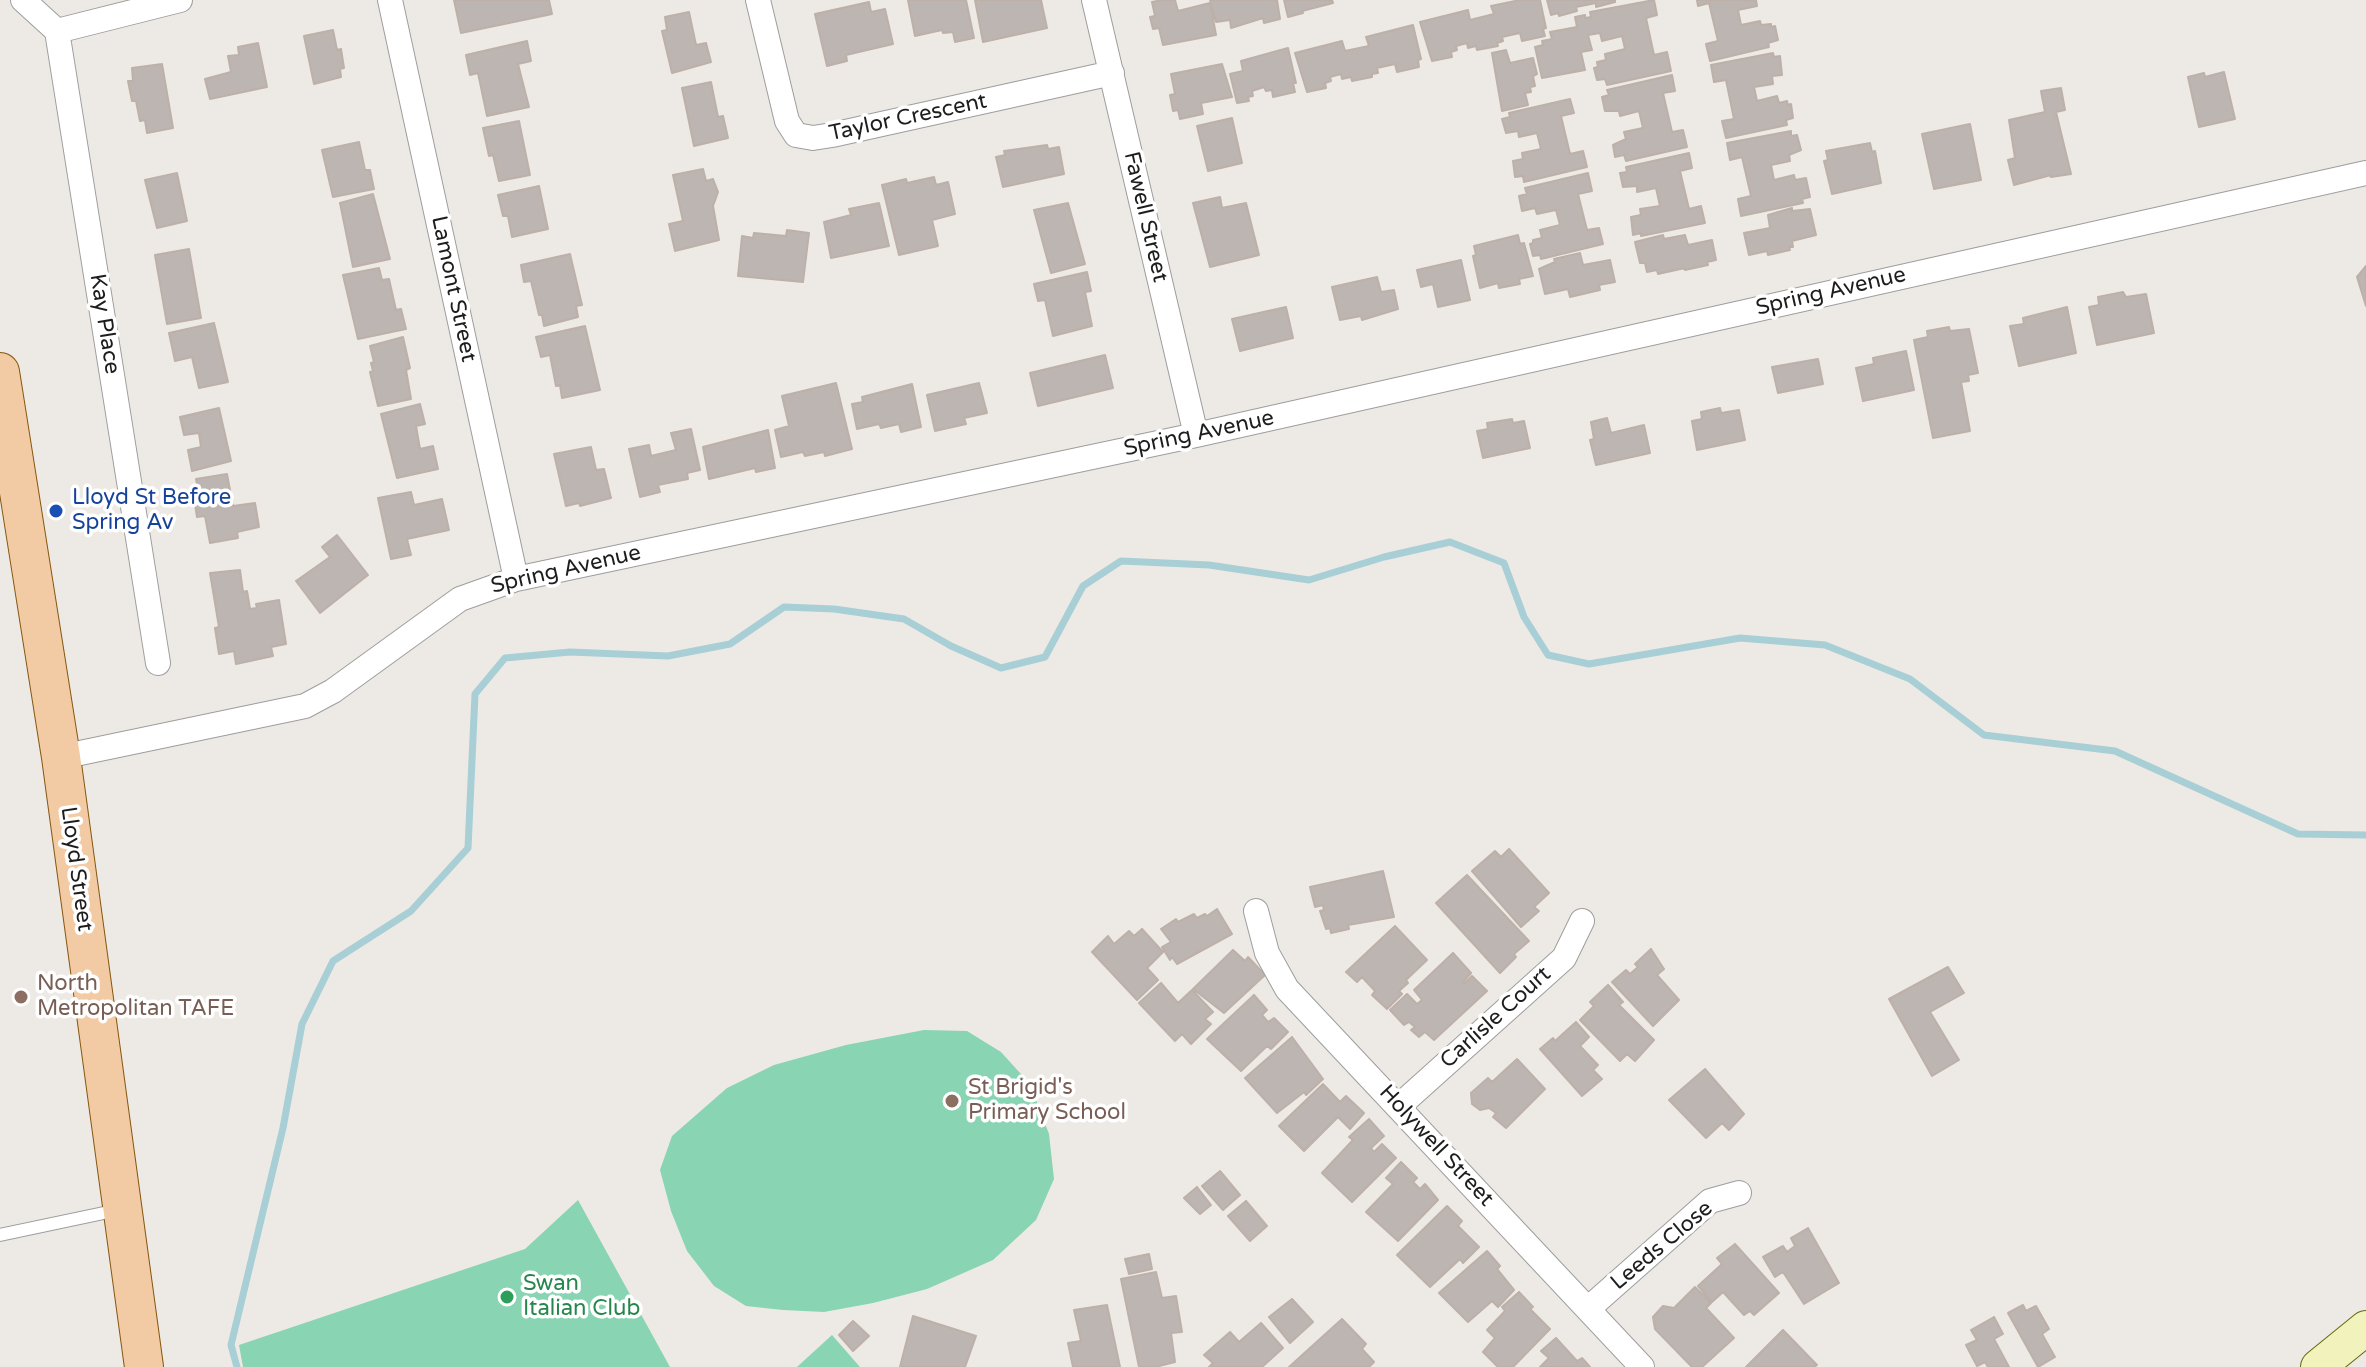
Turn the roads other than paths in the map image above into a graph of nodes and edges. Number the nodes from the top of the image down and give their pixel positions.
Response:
1 (23, 0) edge
2 (180, 0) edge
3 (390, 0) edge
4 (758, 0) edge
5 (1094, 0) edge
6 (57, 31) junction
7 (1112, 73) junction
8 (2366, 173) edge
9 (0, 372) edge
10 (1196, 435) junction
11 (516, 579) junction
12 (158, 663) dead end
13 (61, 757) junction
14 (1256, 911) dead end
15 (1582, 921) dead end
16 (1399, 1106) junction
17 (1739, 1193) dead end
18 (123, 1209) junction
19 (0, 1235) edge
20 (1589, 1308) junction
21 (2366, 1328) edge
22 (144, 1367) edge
23 (1642, 1367) edge
24 (2318, 1367) edge

1 - 6 street
2 - 6 street
3 - 11 street, Lamont Street
4 - 7 street, Taylor Crescent
5 - 7 street, Fawell Street
6 - 12 street, Kay Place
7 - 10 street, Fawell Street
8 - 10 street, Spring Avenue
9 - 13 main road, Lloyd Street
10 - 11 street, Spring Avenue
11 - 13 street, Spring Avenue
13 - 18 main road, Lloyd Street
14 - 16 street, Holywell Street
15 - 16 street, Carlisle Court
16 - 20 street, Holywell Street
17 - 20 street, Leeds Close
18 - 19 lane
18 - 22 main road, Lloyd Street
20 - 23 street, Holywell Street
21 - 24 main road

